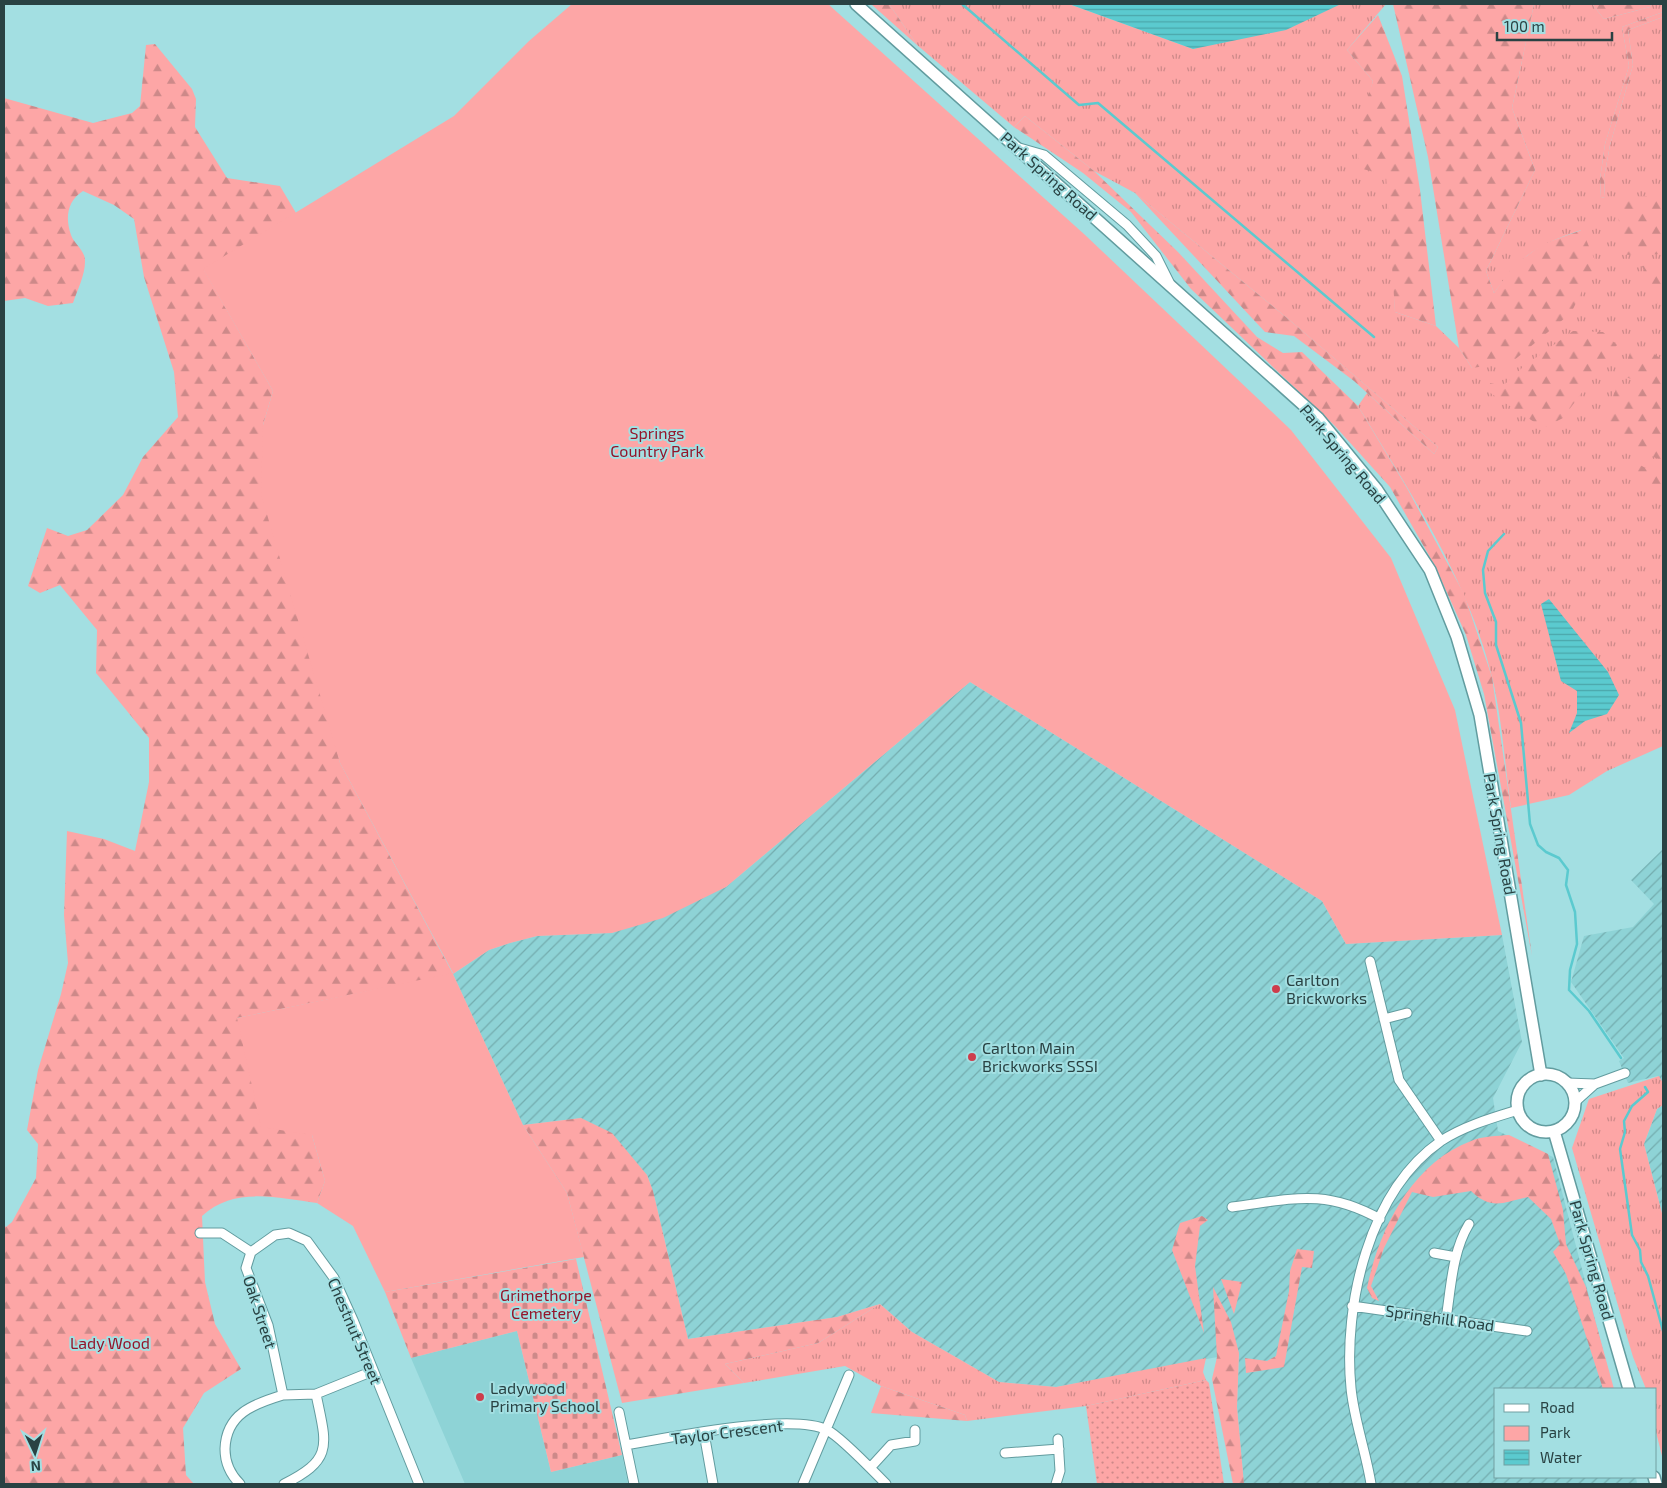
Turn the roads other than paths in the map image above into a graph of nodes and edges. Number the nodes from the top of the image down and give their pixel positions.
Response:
1 (856, 4) edge
2 (1016, 147) junction
3 (1170, 285) junction
4 (1370, 960) dead end
5 (1407, 1013) dead end
6 (1384, 1019) junction
7 (1625, 1073) dead end
8 (1542, 1075) junction
9 (1567, 1083) junction
10 (1595, 1084) junction
11 (1575, 1102) junction
12 (1518, 1110) junction
13 (1554, 1131) junction
14 (1441, 1141) junction
15 (1232, 1207) dead end
16 (1380, 1219) junction
17 (1469, 1224) dead end
18 (200, 1233) dead end
19 (251, 1252) junction
20 (1434, 1253) dead end
21 (1456, 1257) junction
22 (1352, 1306) junction
23 (1446, 1319) junction
24 (1527, 1331) dead end
25 (373, 1371) junction
26 (849, 1375) dead end
27 (1629, 1388) edge
28 (316, 1394) junction
29 (283, 1395) junction
30 (619, 1412) dead end
31 (827, 1430) junction
32 (915, 1430) dead end
33 (704, 1433) junction
34 (1058, 1438) dead end
35 (626, 1445) junction
36 (1059, 1449) junction
37 (1006, 1453) dead end
38 (870, 1468) junction
39 (240, 1484) edge
40 (284, 1484) edge
41 (419, 1484) edge
42 (634, 1484) edge
43 (713, 1484) edge
44 (803, 1484) edge
45 (886, 1484) edge
46 (1056, 1484) edge
47 (1371, 1484) edge

1 - 2 main road, Park Spring Road
2 - 3 main road, Park Spring Road
2 - 3 street
3 - 8 main road, Park Spring Road
4 - 6 street
5 - 6 street
6 - 14 street
7 - 10 street
8 - 9 main road
8 - 12 main road
9 - 10 street
9 - 11 main road
10 - 11 street
11 - 13 main road
12 - 13 main road
12 - 14 street
13 - 27 main road, Park Spring Road
14 - 16 street
15 - 16 street
16 - 22 street
17 - 21 street
18 - 19 street
19 - 25 street, Chestnut Street
19 - 29 street, Oak Street
20 - 21 street
21 - 23 street
22 - 23 street, Springhill Road
22 - 47 street
23 - 24 street, Springhill Road
25 - 28 street
25 - 41 street, Chestnut Street
26 - 31 street
28 - 29 street
28 - 40 street
29 - 39 street
30 - 35 street
31 - 33 street, Taylor Crescent
31 - 38 street
31 - 44 street
32 - 38 street
33 - 35 street, Taylor Crescent
33 - 43 street
34 - 36 street
35 - 42 street
36 - 37 street
36 - 46 street
38 - 45 street

